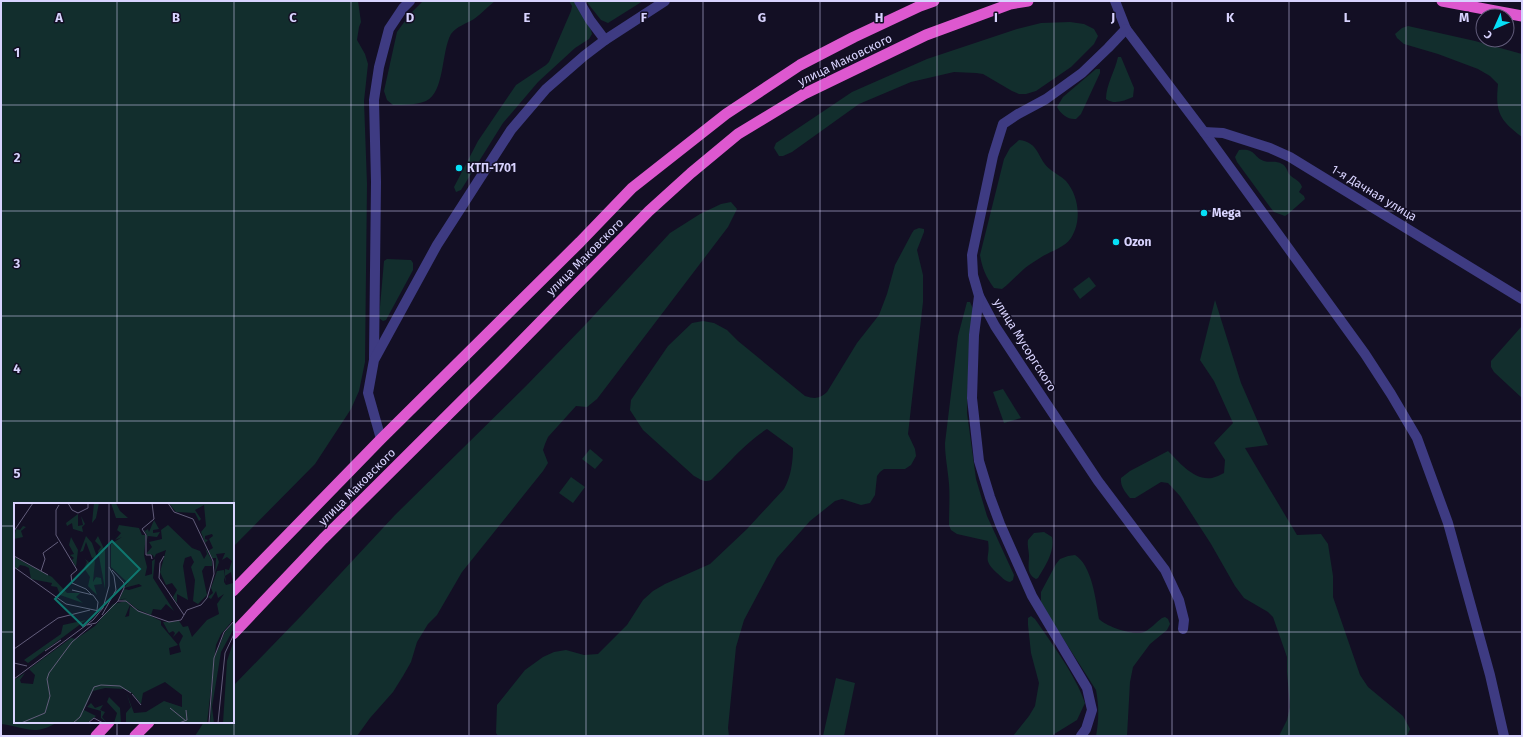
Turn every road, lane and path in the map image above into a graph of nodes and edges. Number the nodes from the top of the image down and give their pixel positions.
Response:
1 (410, 1) edge
2 (579, 1) edge
3 (665, 1) edge
4 (934, 1) edge
5 (1028, 1) edge
6 (1115, 1) edge
7 (1442, 1) edge
8 (1522, 16) edge
9 (1126, 29) junction
10 (605, 40) junction
11 (1204, 132) junction
12 (980, 296) junction
13 (1522, 299) edge
14 (374, 360) junction
15 (381, 439) junction
16 (234, 590) edge
17 (1183, 629) dead end
18 (234, 633) edge
19 (108, 723) edge
20 (148, 723) edge
21 (96, 736) edge
22 (135, 736) edge
23 (1081, 736) edge
24 (1504, 736) edge

1 - 14 street
2 - 10 street
3 - 10 street
4 - 15 highway, улица Маковского
5 - 18 highway, улица Маковского
6 - 9 street
7 - 8 highway
9 - 11 street
9 - 12 street, улица Мусоргского
10 - 14 street
11 - 13 street, 1-я Дачная улица
11 - 24 street
12 - 17 street, улица Мусоргского
12 - 23 street
14 - 15 street
15 - 16 highway, улица Маковского
19 - 21 highway
20 - 22 highway

